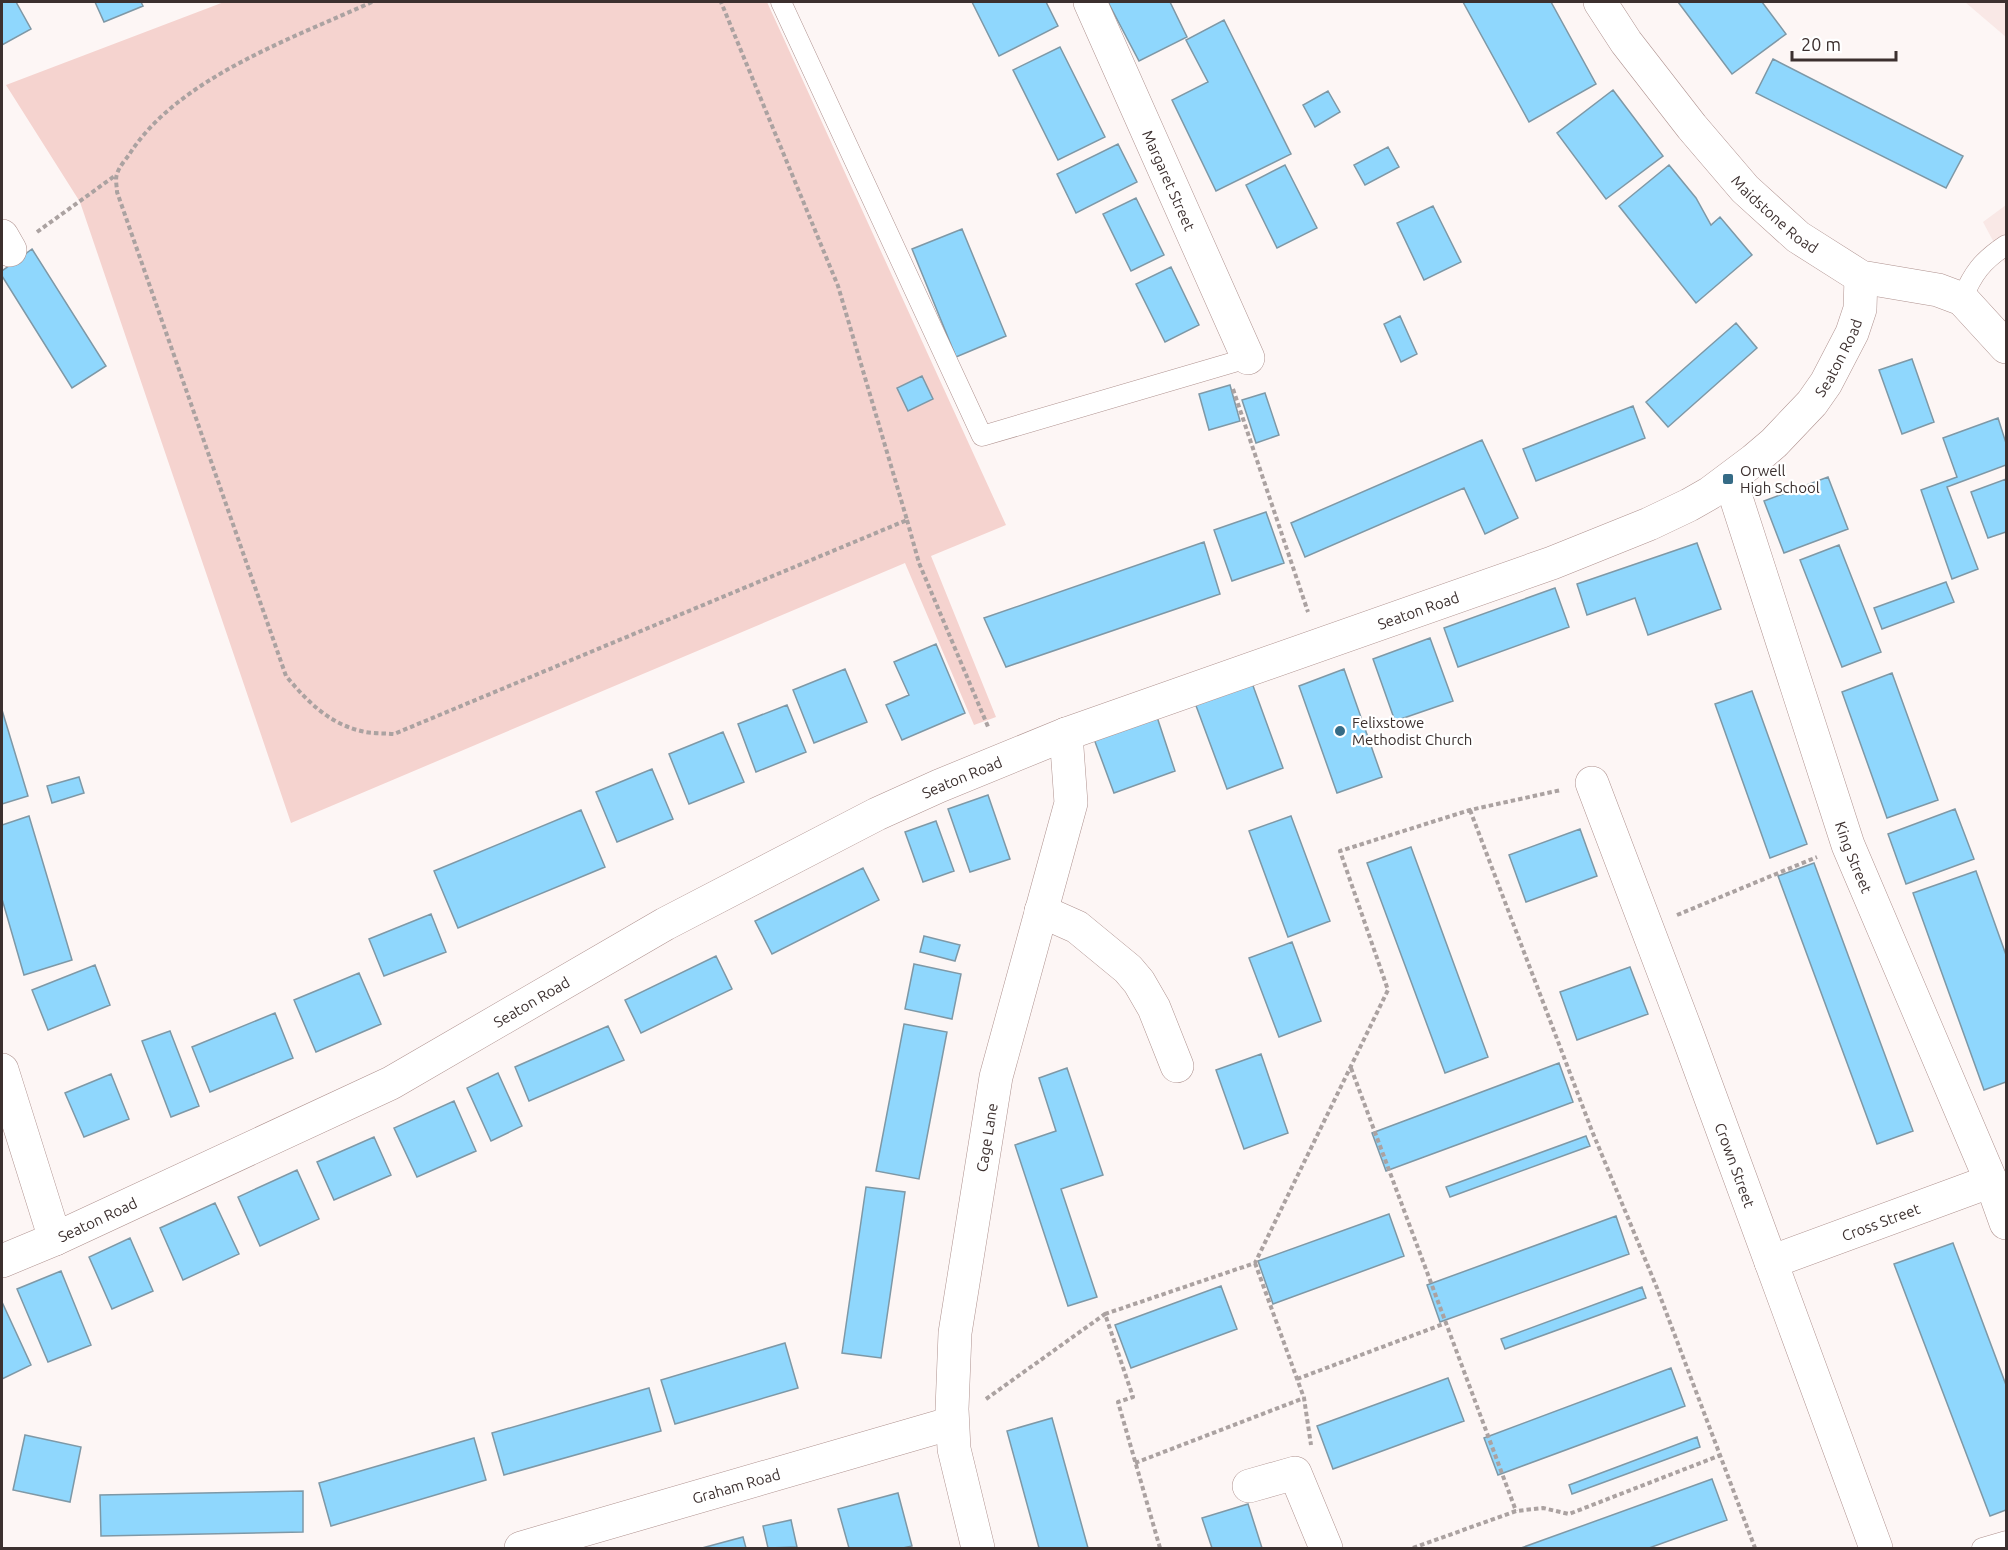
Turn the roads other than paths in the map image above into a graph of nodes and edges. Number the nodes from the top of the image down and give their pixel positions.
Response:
1 (781, 2) edge
2 (1090, 2) edge
3 (1600, 2) edge
4 (2007, 245) edge
5 (1861, 277) junction
6 (1962, 299) junction
7 (2007, 347) edge
8 (1237, 362) joint
9 (1730, 479) junction
10 (1066, 734) junction
11 (1593, 783) road end
12 (1041, 911) junction
13 (1178, 1066) dead end
14 (2, 1070) edge
15 (1991, 1181) junction
16 (2007, 1223) edge
17 (55, 1239) junction
18 (2, 1261) edge
19 (1771, 1262) junction
20 (952, 1424) junction
21 (1249, 1486) dead end
22 (2007, 1541) edge
23 (521, 1548) edge
24 (978, 1548) edge
25 (1326, 1548) edge
26 (1876, 1548) edge
27 (1982, 1548) edge

1 - 8 lane
2 - 8 street, Margaret Street
3 - 5 street, Maidstone Road
4 - 6 lane
5 - 6 street, Maidstone Road
5 - 9 street, Seaton Road
6 - 7 street, Maidstone Road
9 - 10 street, Seaton Road
9 - 15 street, King Street
10 - 12 street, Cage Lane
10 - 17 street, Seaton Road
11 - 19 street, Crown Street
12 - 13 street
12 - 20 street, Cage Lane
14 - 17 street
15 - 16 street, King Street
15 - 19 street, Cross Street
17 - 18 street, Seaton Road
19 - 26 street, Crown Street
20 - 23 street, Graham Road
20 - 24 street, Cage Lane
21 - 25 street
22 - 27 lane

